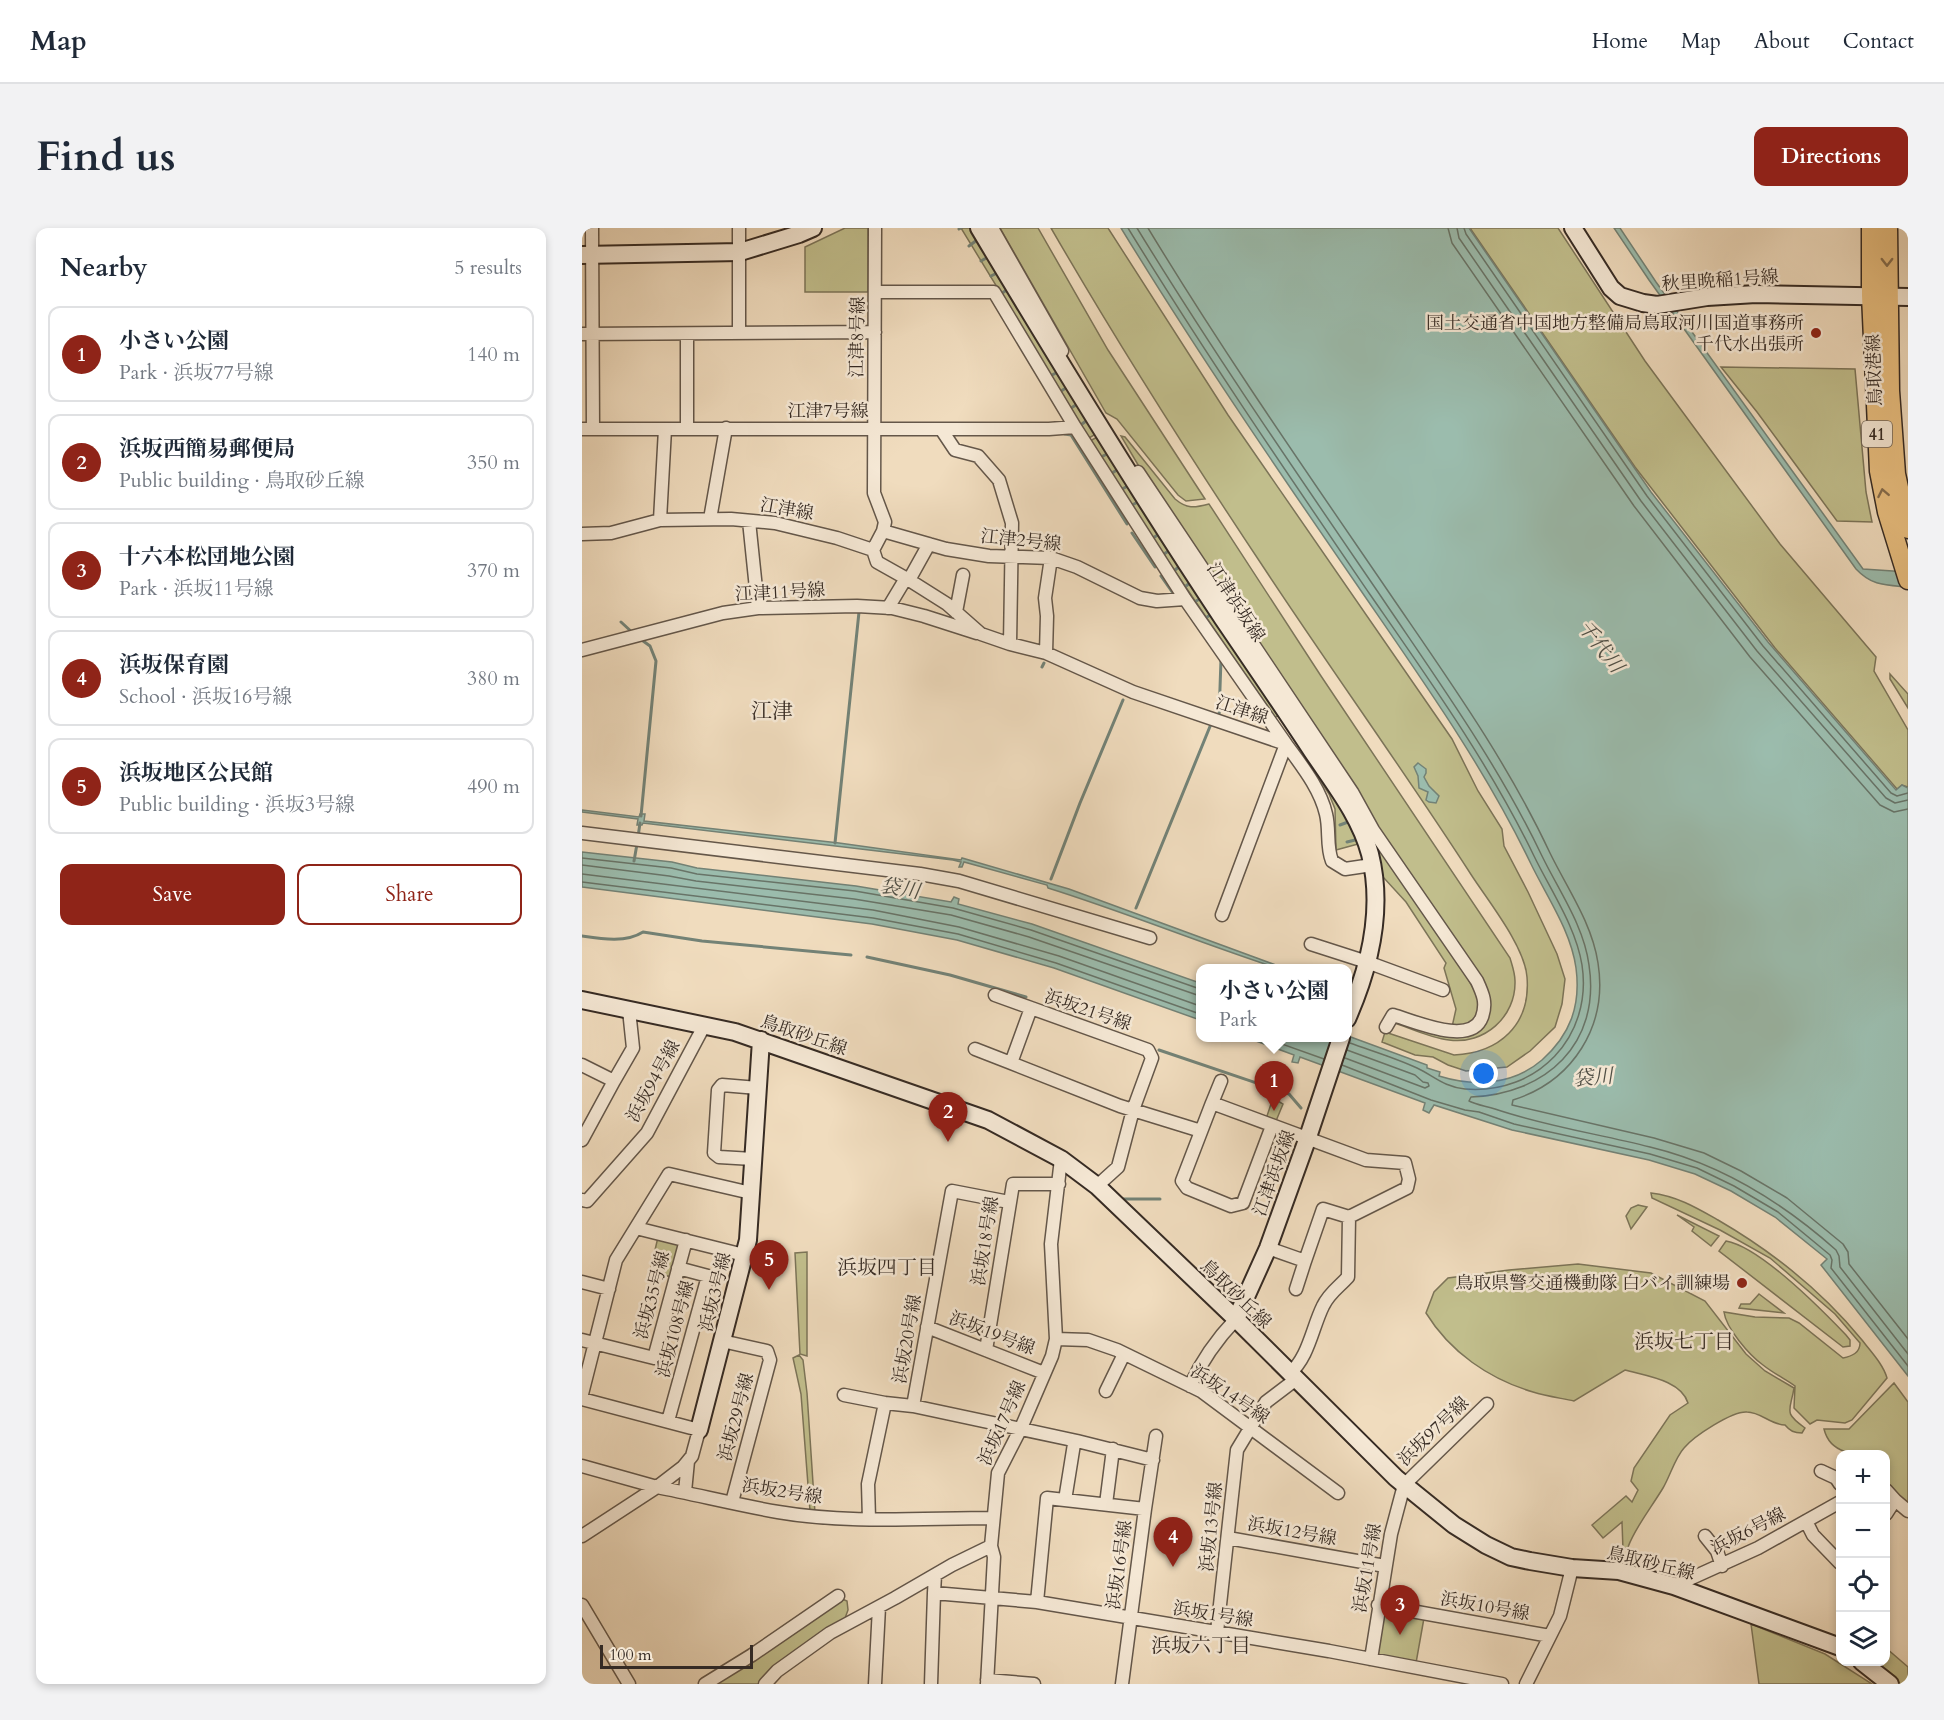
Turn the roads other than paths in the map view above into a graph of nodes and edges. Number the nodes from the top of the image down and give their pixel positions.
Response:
1 (592, 228) edge
2 (739, 228) edge
3 (813, 228) edge
4 (875, 228) edge
5 (979, 228) edge
6 (992, 228) edge
7 (1573, 228) edge
8 (1871, 228) edge
9 (1888, 228) edge
10 (740, 252) junction
11 (587, 255) edge
12 (876, 292) junction
13 (1879, 296) junction
14 (1908, 297) edge
15 (875, 332) junction
16 (738, 333) junction
17 (587, 334) edge
18 (687, 334) junction
19 (1075, 427) junction
20 (726, 428) junction
21 (587, 429) edge
22 (665, 429) junction
23 (687, 429) junction
24 (873, 429) junction
25 (941, 429) junction
26 (710, 519) junction
27 (660, 520) junction
28 (749, 521) junction
29 (1908, 529) edge
30 (883, 531) junction
31 (582, 534) edge
32 (929, 544) junction
33 (873, 550) junction
34 (1012, 557) junction
35 (1051, 558) junction
36 (963, 575) dead end
37 (1906, 575) edge
38 (908, 579) junction
39 (1185, 599) junction
40 (758, 608) junction
41 (888, 608) junction
42 (956, 612) junction
43 (981, 634) junction
44 (1010, 644) junction
45 (582, 650) edge
46 (1046, 653) junction
47 (1286, 744) junction
48 (582, 833) edge
49 (1372, 865) junction
50 (1222, 915) dead end
51 (1150, 938) dead end
52 (1311, 944) dead end
53 (1367, 962) junction
54 (1443, 990) dead end
55 (995, 995) dead end
56 (582, 1000) edge
57 (1352, 1005) edge
58 (1031, 1008) junction
59 (629, 1010) junction
60 (704, 1026) junction
61 (1386, 1027) dead end
62 (761, 1040) junction
63 (1340, 1042) edge
64 (975, 1049) dead end
65 (1011, 1063) junction
66 (582, 1065) edge
67 (614, 1081) junction
68 (1221, 1081) dead end
69 (758, 1088) junction
70 (1212, 1103) junction
71 (1133, 1110) junction
72 (1272, 1126) junction
73 (1201, 1131) junction
74 (582, 1140) edge
75 (1307, 1140) junction
76 (753, 1159) junction
77 (1061, 1159) junction
78 (1059, 1184) junction
79 (1096, 1186) junction
80 (751, 1192) junction
81 (582, 1200) edge
82 (1009, 1202) junction
83 (1349, 1217) junction
84 (636, 1228) junction
85 (686, 1240) junction
86 (1268, 1248) junction
87 (744, 1255) junction
88 (1305, 1261) junction
89 (678, 1268) junction
90 (582, 1282) edge
91 (1296, 1288) dead end
92 (609, 1289) junction
93 (1236, 1319) junction
94 (927, 1327) junction
95 (1056, 1339) junction
96 (582, 1340) edge
97 (722, 1341) junction
98 (595, 1344) junction
99 (986, 1350) junction
100 (1124, 1354) junction
101 (1044, 1373) junction
102 (1292, 1377) junction
103 (1190, 1386) junction
104 (1106, 1391) dead end
105 (582, 1394) edge
106 (844, 1395) dead end
107 (582, 1400) edge
108 (885, 1403) junction
109 (1487, 1404) dead end
110 (913, 1406) junction
111 (668, 1421) junction
112 (1021, 1428) junction
113 (1249, 1428) junction
114 (699, 1430) junction
115 (1156, 1436) dead end
116 (1077, 1441) junction
117 (1113, 1449) junction
118 (1153, 1460) junction
119 (688, 1461) junction
120 (582, 1466) edge
121 (1821, 1471) dead end
122 (1836, 1478) edge
123 (1404, 1485) junction
124 (657, 1487) junction
125 (685, 1492) junction
126 (1338, 1493) dead end
127 (1890, 1494) edge
128 (1065, 1500) junction
129 (1895, 1500) junction
130 (732, 1502) junction
131 (1106, 1504) junction
132 (1836, 1504) edge
133 (1890, 1508) edge
134 (1145, 1509) junction
135 (1908, 1511) edge
136 (993, 1518) junction
137 (869, 1519) junction
138 (1806, 1521) junction
139 (582, 1536) edge
140 (1706, 1536) dead end
141 (1228, 1538) junction
142 (991, 1546) junction
143 (1836, 1559) edge
144 (1385, 1566) junction
145 (1722, 1566) junction
146 (1572, 1568) junction
147 (934, 1575) junction
148 (1674, 1586) junction
149 (934, 1593) junction
150 (838, 1596) dead end
151 (991, 1597) junction
152 (1037, 1602) junction
153 (582, 1605) edge
154 (1378, 1605) junction
155 (879, 1607) junction
156 (1130, 1619) junction
157 (1216, 1632) junction
158 (1550, 1636) junction
159 (1836, 1646) edge
160 (1371, 1659) junction
161 (1867, 1666) edge
162 (987, 1682) edge
163 (629, 1684) edge
164 (705, 1684) edge
165 (765, 1684) edge
166 (875, 1684) edge
167 (931, 1684) edge
168 (1034, 1684) edge
169 (1122, 1684) edge
170 (1502, 1684) edge
171 (1527, 1684) edge
172 (1890, 1684) edge

1 - 11 street
2 - 10 street
3 - 10 street
4 - 12 street, 江津8号線
5 - 49 street, 江津浜坂線
6 - 61 street
7 - 13 street, 秋里晩稲1号線
8 - 13 main road, 鳥取港線 / 41
9 -> 13 main road, 鳥取港線 / 41
10 - 11 street
10 - 16 street
11 - 17 street
12 - 15 street, 江津8号線
12 - 19 street, 江津線
13 - 14 street, 秋里晩稲1号線
13 - 29 main road, 鳥取港線 / 41
37 -> 13 main road, 鳥取港線 / 41
15 - 16 street
15 - 24 street, 江津8号線
16 - 18 street
17 - 18 street
17 - 21 street
18 - 23 street
19 - 25 street, 江津7号線
19 - 39 street, 江津線
20 - 23 street, 江津7号線
20 - 24 street, 江津7号線
20 - 26 street
21 - 22 street, 江津7号線
22 - 23 street, 江津7号線
22 - 27 street
24 - 25 street, 江津7号線
24 - 30 street, 江津8号線
25 - 34 street
26 - 27 street, 江津線
26 - 28 street, 江津線
27 - 31 street, 江津線
28 - 33 street, 江津線
28 - 40 street
30 - 32 street, 江津2号線
30 - 33 street
32 - 34 street, 江津2号線
32 - 38 street
33 - 38 street, 江津線
34 - 35 street, 江津2号線
34 - 44 street
35 - 39 street, 江津2号線
35 - 46 street
36 - 42 street
38 - 41 street
38 - 42 street, 江津線
39 - 47 street, 江津線
40 - 41 street, 江津11号線
40 - 45 street, 江津11号線
41 - 43 street, 江津11号線
42 - 43 street, 江津線
43 - 44 street, 江津線
44 - 46 street, 江津線
46 - 47 street, 江津線
47 - 49 street
47 - 50 street
48 - 51 street
49 - 53 street, 江津浜坂線
52 - 53 street
53 - 54 street
53 - 57 street, 江津浜坂線
55 - 58 street
56 - 59 street, 鳥取砂丘線
58 - 65 street, 浜坂21号線
58 - 71 street, 浜坂21号線
59 - 60 street, 鳥取砂丘線
59 - 67 street
60 - 62 street, 鳥取砂丘線
60 - 81 street, 浜坂94号線
62 - 69 street, 浜坂3号線
62 - 77 street, 鳥取砂丘線
63 - 75 street, 江津浜坂線
64 - 65 street
65 - 71 street
66 - 67 street
67 - 74 street
68 - 70 street
69 - 76 street, 浜坂3号線
69 - 76 street
70 - 72 street
70 - 73 street
71 - 73 street
71 - 79 street, 浜坂21号線
72 - 73 street
72 - 75 street
75 - 83 street
75 - 86 street, 江津浜坂線
76 - 80 street, 浜坂3号線
77 - 78 street, 浜坂17号線
77 - 79 street, 鳥取砂丘線
78 - 82 street, 浜坂18号線
78 - 95 street, 浜坂17号線
79 - 93 street, 鳥取砂丘線
80 - 84 street
80 - 87 street, 浜坂3号線
82 - 94 street, 浜坂20号線
82 - 99 street, 浜坂18号線
83 - 88 street
83 - 102 street, 浜坂13号線
84 - 85 street
84 - 92 street
85 - 87 street
85 - 89 street, 浜坂35号線
86 - 88 street
86 - 93 street, 江津浜坂線
87 - 97 street, 浜坂3号線
88 - 91 street
89 - 98 street, 浜坂35号線
89 - 111 street, 浜坂108号線
90 - 92 street
92 - 98 street
93 - 102 street, 鳥取砂丘線
93 - 103 street
94 - 99 street, 浜坂19号線
94 - 110 street, 浜坂20号線
95 - 100 street, 浜坂14号線
95 - 101 street, 浜坂17号線
96 - 98 street, 浜坂35号線
97 - 114 street, 浜坂3号線
97 - 130 street, 浜坂29号線
98 - 105 street
99 - 101 street, 浜坂19号線
100 - 103 street, 浜坂14号線
100 - 104 street
101 - 112 street, 浜坂17号線
102 - 113 street, 浜坂13号線
102 - 123 street, 鳥取砂丘線
103 - 113 street, 浜坂14号線
106 - 108 street
107 - 111 street
108 - 110 street
108 - 137 street
109 - 123 street, 浜坂97号線
110 - 112 street, 浜坂20号線
111 - 114 street
112 - 116 street, 浜坂20号線
112 - 136 street, 浜坂17号線
113 - 126 street, 浜坂14号線
113 - 141 street, 浜坂13号線
114 - 119 street
115 - 118 street
116 - 117 street, 浜坂20号線
116 - 128 street
117 - 118 street, 浜坂20号線
117 - 131 street
118 - 134 street
119 - 124 street
119 - 125 street
120 - 124 street, 浜坂2号線
121 - 122 street
123 - 144 street, 浜坂11号線
123 - 146 street, 鳥取砂丘線
124 - 125 street, 浜坂2号線
124 - 139 street
125 - 130 street, 浜坂2号線
127 - 129 street
128 - 131 street, 浜坂16号線
128 - 152 street
129 - 133 street
129 - 135 street
130 - 137 street, 浜坂2号線
131 - 134 street, 浜坂16号線
132 - 138 street, 浜坂6号線
134 - 156 street, 浜坂16号線
136 - 137 street, 浜坂2号線
136 - 142 street, 浜坂17号線
138 - 143 street, 浜坂6号線
138 - 145 street, 浜坂6号線
140 - 145 street
141 - 144 street, 浜坂12号線
141 - 157 street, 浜坂13号線
142 - 147 street
142 - 151 street
144 - 154 street, 浜坂11号線
145 - 148 street, 浜坂6号線
146 - 148 street, 鳥取砂丘線
146 - 158 street
147 - 149 street
147 - 155 street
148 - 159 street, 鳥取砂丘線
149 - 151 street, 浜坂1号線
149 - 167 street
150 - 164 street
151 - 152 street, 浜坂1号線
151 - 162 street
152 - 156 street, 浜坂1号線
153 - 163 street
154 - 158 street, 浜坂10号線
154 - 160 street, 浜坂11号線
155 - 165 street
155 - 166 street
156 - 157 street, 浜坂1号線
156 - 169 street, 浜坂16号線
157 - 160 street, 浜坂1号線
158 - 171 street
160 - 170 street, 浜坂1号線
161 - 172 street
162 - 168 street

